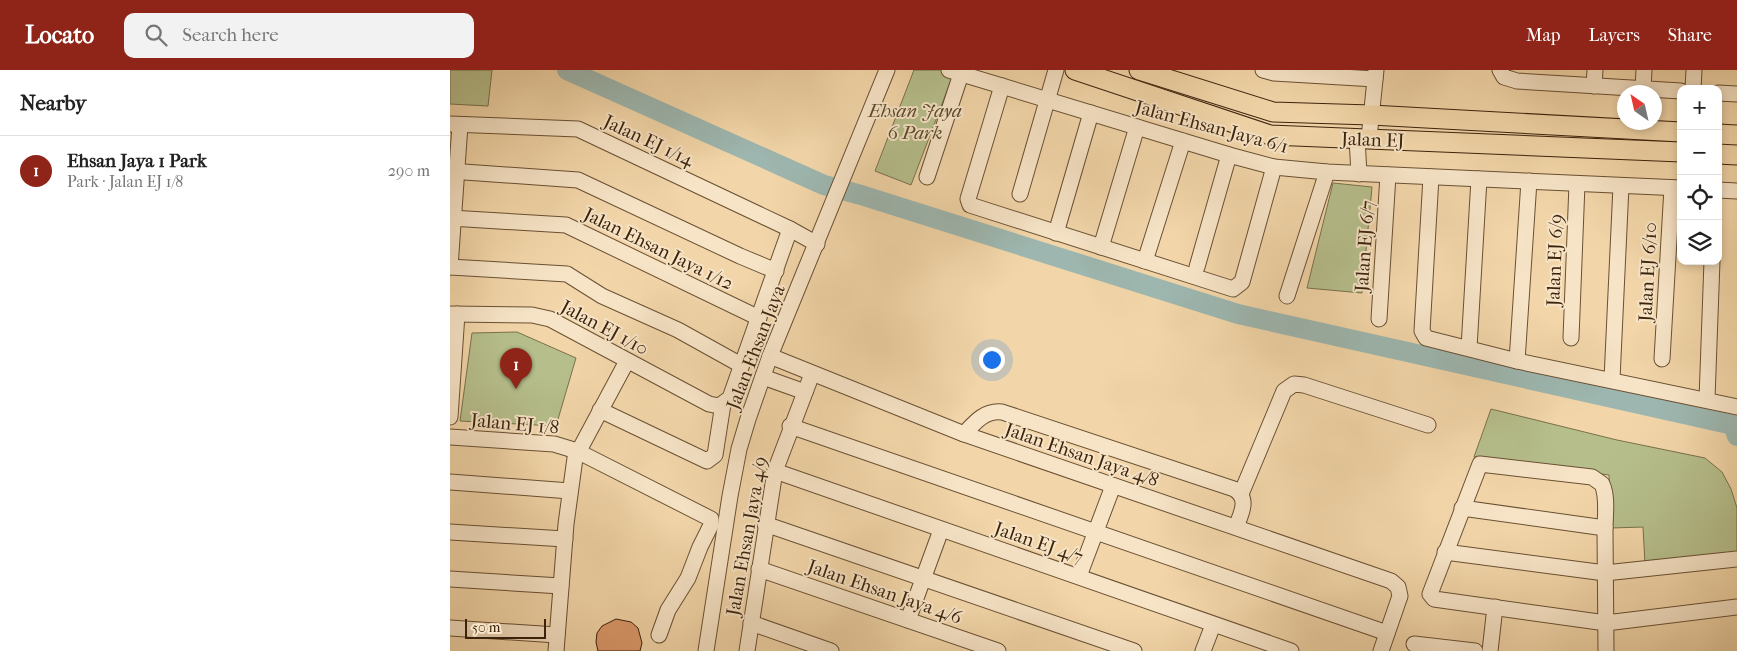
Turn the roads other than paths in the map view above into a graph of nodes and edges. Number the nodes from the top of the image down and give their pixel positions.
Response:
1 (1056, 70) edge
2 (1075, 70) edge
3 (1139, 70) edge
4 (1500, 70) edge
5 (1595, 70) edge
6 (1644, 70) edge
7 (1694, 70) edge
8 (1270, 71) edge
9 (955, 72) edge
10 (1327, 73) edge
11 (886, 74) edge
12 (1376, 75) edge
13 (1549, 76) edge
14 (1643, 85) edge
15 (1693, 85) edge
16 (1002, 86) junction
17 (1594, 86) junction
18 (1617, 87) edge
19 (1662, 90) edge
20 (1677, 91) edge
21 (1722, 93) edge
22 (1737, 94) edge
23 (1048, 100) junction
24 (1091, 113) junction
25 (1371, 115) junction
26 (455, 125) edge
27 (1136, 127) junction
28 (1677, 132) edge
29 (1722, 134) edge
30 (1737, 135) edge
31 (1363, 138) junction
32 (1183, 141) junction
33 (1677, 152) edge
34 (1722, 154) edge
35 (1229, 155) junction
36 (1737, 155) edge
37 (1274, 167) junction
38 (454, 171) edge
39 (1327, 172) junction
40 (1359, 174) junction
41 (1388, 175) junction
42 (928, 177) dead end
43 (1431, 177) junction
44 (1479, 179) junction
45 (1529, 182) junction
46 (1578, 184) junction
47 (1621, 186) junction
48 (1676, 188) edge
49 (1722, 190) edge
50 (1737, 191) edge
51 (1020, 194) dead end
52 (452, 218) edge
53 (790, 229) junction
54 (1056, 233) junction
55 (817, 244) junction
56 (1101, 247) junction
57 (1145, 261) junction
58 (1712, 265) edge
59 (450, 267) edge
60 (1197, 267) dead end
61 (776, 271) junction
62 (1287, 296) dead end
63 (453, 314) edge
64 (759, 318) junction
65 (1379, 319) dead end
66 (1571, 338) dead end
67 (1469, 348) junction
68 (770, 356) junction
69 (1662, 359) dead end
70 (1517, 360) junction
71 (627, 361) junction
72 (741, 364) junction
73 (452, 370) edge
74 (812, 374) junction
75 (763, 377) junction
76 (1612, 379) junction
77 (805, 392) junction
78 (1707, 399) junction
79 (726, 401) junction
80 (1737, 407) edge
81 (600, 410) junction
82 (450, 417) edge
83 (1428, 425) dead end
84 (790, 426) junction
85 (964, 434) junction
86 (450, 437) edge
87 (577, 451) junction
88 (775, 471) junction
89 (450, 482) edge
90 (1113, 486) junction
91 (570, 491) junction
92 (1241, 494) junction
93 (1462, 508) junction
94 (765, 524) junction
95 (1236, 527) junction
96 (1605, 528) junction
97 (941, 530) junction
98 (450, 532) edge
99 (1095, 532) junction
100 (565, 539) junction
101 (1445, 552) junction
102 (1736, 558) edge
103 (759, 568) junction
104 (1605, 573) junction
105 (1079, 576) junction
106 (923, 577) junction
107 (450, 579) edge
108 (561, 586) junction
109 (1494, 607) junction
110 (1737, 607) edge
111 (908, 620) junction
112 (751, 623) junction
113 (1606, 623) junction
114 (1213, 625) junction
115 (450, 628) edge
116 (1387, 633) junction
117 (557, 635) junction
118 (659, 636) dead end
119 (952, 644) edge
120 (1414, 644) dead end
121 (556, 651) edge
122 (706, 651) edge
123 (747, 651) edge
124 (831, 651) edge
125 (998, 651) edge
126 (1134, 651) edge
127 (1203, 651) edge
128 (1291, 651) edge
129 (1381, 651) edge
130 (1476, 651) edge
131 (1490, 651) edge
132 (1606, 651) edge

1 - 23 street
2 - 31 main road, Jalan EJ
3 - 25 main road, Jalan EJ
4 - 13 street
5 - 17 street
6 - 14 street
7 - 15 street
8 - 10 street
9 - 16 street, Jalan Ehsan Jaya 6/1
9 - 42 street
10 - 12 street
11 - 55 street, Jalan Ehsan Jaya
12 - 25 street
13 - 17 street
16 - 23 street, Jalan Ehsan Jaya 6/1
16 - 54 street
17 - 18 street
19 - 20 street
21 - 22 street
23 - 24 street, Jalan Ehsan Jaya 6/1
23 - 51 street
24 - 27 street, Jalan Ehsan Jaya 6/1
24 - 54 street
25 - 28 main road, Jalan EJ
25 - 31 street
26 - 38 street
26 - 53 street, Jalan EJ 1/14
27 - 32 street, Jalan Ehsan Jaya 6/1
27 - 56 street
29 - 30 main road
31 - 33 main road, Jalan EJ
31 - 40 street
32 - 35 street, Jalan Ehsan Jaya 6/1
32 - 57 street
34 - 36 main road
35 - 37 street, Jalan Ehsan Jaya 6/1
35 - 60 street
37 - 39 street, Jalan Ehsan Jaya 6/1
37 - 57 street
38 - 52 street
38 - 61 street
39 - 40 street, Jalan Ehsan Jaya 6/1
39 - 62 street
40 - 41 street, Jalan Ehsan Jaya 6/1
41 - 43 street, Jalan Ehsan Jaya 6/1
41 - 65 street, Jalan EJ 6/7
43 - 44 street, Jalan Ehsan Jaya 6/1
43 - 67 street
44 - 45 street, Jalan Ehsan Jaya 6/1
44 - 67 street
45 - 46 street, Jalan Ehsan Jaya 6/1
45 - 70 street
46 - 47 street, Jalan Ehsan Jaya 6/1
46 - 66 street, Jalan EJ 6/9
47 - 48 street, Jalan Ehsan Jaya 6/1
47 - 76 street
48 - 69 street, Jalan EJ 6/10
49 - 50 street
52 - 59 street
52 - 64 street, Jalan Ehsan Jaya 1/12
53 - 55 street, Jalan EJ 1/14
53 - 61 street
54 - 56 street
55 - 68 street, Jalan Ehsan Jaya
56 - 57 street
58 - 78 street
59 - 72 street
61 - 64 street
63 - 71 street, Jalan EJ 1/10
63 - 73 street
64 - 72 street
67 - 70 street
68 - 74 street, Jalan Ehsan Jaya 4/8
68 - 75 street, Jalan Ehsan Jaya
70 - 76 street
71 - 79 street, Jalan EJ 1/10
71 - 81 street
72 - 79 street
73 - 82 street
74 - 77 street, Jalan Ehsan Jaya 4/9
74 - 85 street, Jalan Ehsan Jaya 4/8
75 - 77 street
75 - 122 street, Jalan Ehsan Jaya
76 - 78 street
77 - 84 street, Jalan Ehsan Jaya 4/9
78 - 80 street
79 - 81 street
81 - 87 street
83 - 92 street
84 - 88 street, Jalan Ehsan Jaya 4/9
84 - 99 street
85 - 90 street, Jalan Ehsan Jaya 4/8
85 - 92 street
86 - 87 street, Jalan EJ 1/8
87 - 91 street
87 - 118 street, Jalan EJ 1/8
88 - 94 street, Jalan Ehsan Jaya 4/9
88 - 97 street, Jalan EJ 4/7
89 - 91 street
90 - 95 street, Jalan Ehsan Jaya 4/8
90 - 99 street
91 - 100 street
92 - 95 street
93 - 96 street
93 - 96 street
93 - 101 street
94 - 103 street, Jalan Ehsan Jaya 4/9
94 - 106 street
95 - 116 street, Jalan Ehsan Jaya 4/8
96 - 104 street
97 - 105 street, Jalan EJ 4/7
97 - 106 street
98 - 100 street
99 - 105 street
99 - 116 street
100 - 108 street
101 - 104 street
101 - 109 street
102 - 104 street
103 - 111 street, Jalan Ehsan Jaya 4/6
103 - 112 street, Jalan Ehsan Jaya 4/9
104 - 113 street
105 - 114 street, Jalan EJ 4/7
106 - 111 street
106 - 126 street
107 - 108 street
108 - 117 street
109 - 113 street
109 - 131 street
110 - 113 street
111 - 119 street, Jalan Ehsan Jaya 4/6
112 - 123 street, Jalan Ehsan Jaya 4/9
112 - 124 street
113 - 132 street
114 - 127 street
114 - 128 street, Jalan EJ 4/7
115 - 117 street
116 - 129 street
117 - 121 street
119 - 125 street, Jalan Ehsan Jaya 4/6
120 - 130 street

